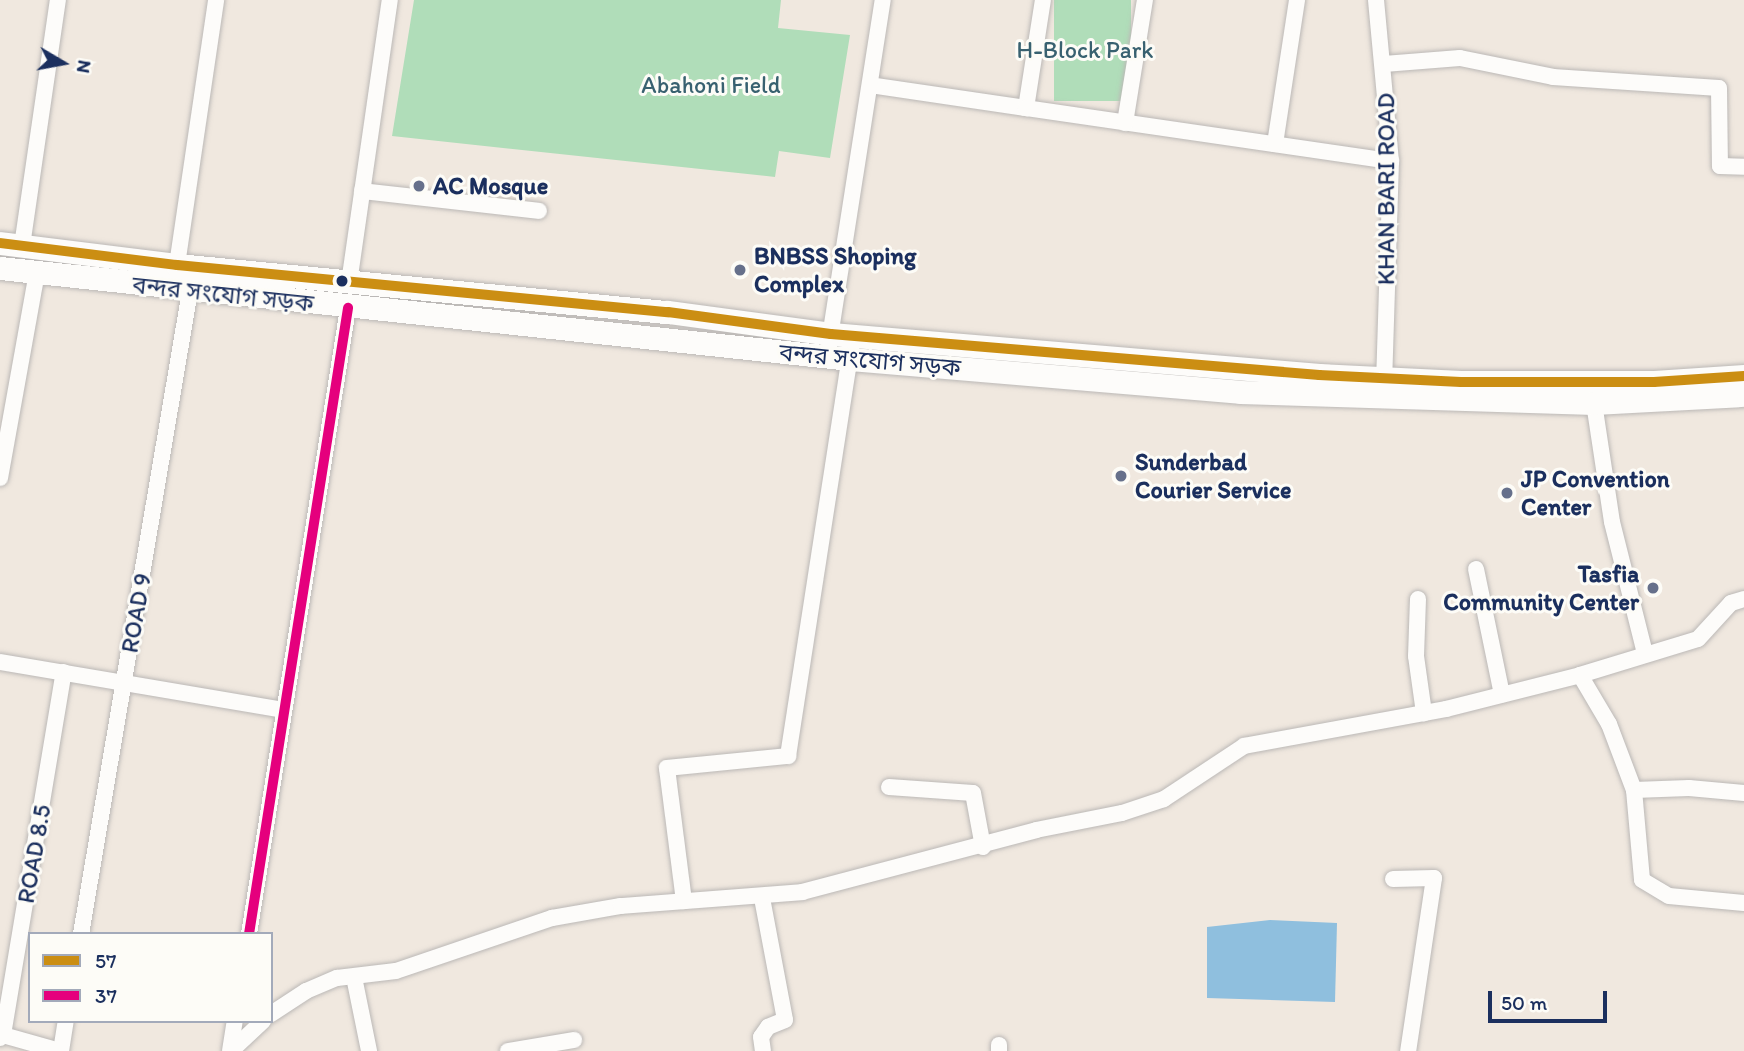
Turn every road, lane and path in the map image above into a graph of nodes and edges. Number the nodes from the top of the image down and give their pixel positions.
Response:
1 (58, 0) edge
2 (216, 0) edge
3 (390, 0) edge
4 (883, 0) edge
5 (1044, 0) edge
6 (1145, 0) edge
7 (1297, 0) edge
8 (1376, 0) edge
9 (1384, 64) junction
10 (870, 85) junction
11 (1026, 108) junction
12 (1125, 123) junction
13 (1275, 144) junction
14 (1391, 161) junction
15 (1744, 167) edge
16 (362, 191) junction
17 (539, 211) dead end
18 (11, 244) edge
19 (177, 265) junction
20 (0, 268) edge
21 (37, 273) junction
22 (349, 282) junction
23 (190, 291) junction
24 (348, 308) junction
25 (842, 335) junction
26 (827, 357) junction
27 (850, 359) junction
28 (1744, 376) edge
29 (1384, 379) junction
30 (1744, 395) edge
31 (1594, 403) junction
32 (0, 478) edge
33 (1476, 569) dead end
34 (1418, 599) dead end
35 (1744, 599) edge
36 (1645, 653) junction
37 (0, 662) edge
38 (64, 672) junction
39 (1580, 675) junction
40 (124, 682) junction
41 (1502, 694) junction
42 (284, 710) junction
43 (1424, 713) junction
44 (889, 787) dead end
45 (1634, 790) junction
46 (1744, 793) edge
47 (983, 847) junction
48 (1393, 879) dead end
49 (762, 898) junction
50 (684, 901) junction
51 (1744, 903) edge
52 (81, 932) edge
53 (249, 932) edge
54 (354, 976) junction
55 (273, 1013) edge
56 (66, 1023) edge
57 (235, 1023) edge
58 (262, 1023) edge
59 (2, 1037) edge
60 (574, 1040) dead end
61 (60, 1051) edge
62 (231, 1051) edge
63 (369, 1051) edge
64 (508, 1051) edge
65 (763, 1051) edge
66 (1408, 1051) edge

1 - 18 street
2 - 19 street
3 - 16 street
4 - 10 street
5 - 11 street
6 - 12 street
7 - 13 street
8 - 9 street, KHAN BARI ROAD
9 - 14 street, KHAN BARI ROAD
9 - 15 street
10 - 11 street
10 - 25 street
11 - 12 street
12 - 13 street
13 - 14 street
14 - 29 street, KHAN BARI ROAD
16 - 17 street
16 - 22 street
18 - 19 highway, বন্দর সংযোগ সড়ক
19 - 22 highway, বন্দর সংযোগ সড়ক
20 - 21 highway, বন্দর সংযোগ সড়ক
21 - 23 highway, বন্দর সংযোগ সড়ক
21 - 32 street
22 - 25 highway, বন্দর সংযোগ সড়ক
23 - 24 highway, বন্দর সংযোগ সড়ক
23 - 40 street, ROAD 9
24 - 26 highway, বন্দর সংযোগ সড়ক
24 - 42 street
25 - 26 street
25 - 27 street
25 - 29 highway, বন্দর সংযোগ সড়ক
26 - 27 highway, বন্দর সংযোগ সড়ক
27 - 31 highway, বন্দর সংযোগ সড়ক
27 - 50 street
28 - 29 highway, বন্দর সংযোগ সড়ক
30 - 31 highway, বন্দর সংযোগ সড়ক
31 - 36 street
33 - 41 street
34 - 43 street
35 - 36 street
36 - 39 street
37 - 38 street
38 - 40 street
38 - 59 street, ROAD 8.5
39 - 41 street
39 - 45 street
40 - 42 street
40 - 52 street, ROAD 9
41 - 43 street
42 - 53 street
43 - 47 street
44 - 47 street
45 - 46 street
45 - 51 street
47 - 49 street
48 - 66 street
49 - 50 street
49 - 65 street
50 - 54 street
54 - 55 street
54 - 63 street
56 - 61 street
57 - 62 street
58 - 62 street
59 - 61 street
60 - 64 street

